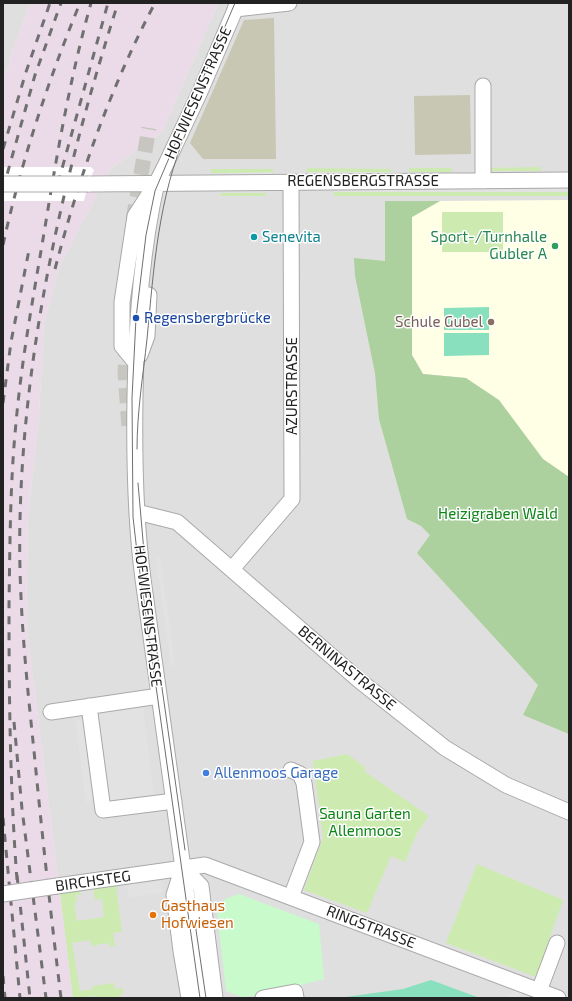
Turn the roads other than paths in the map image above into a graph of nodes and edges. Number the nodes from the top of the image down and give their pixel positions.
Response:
1 (289, 3) edge
2 (236, 6) edge
3 (483, 86) dead end
4 (483, 180) junction
5 (569, 180) edge
6 (157, 182) junction
7 (290, 182) junction
8 (3, 184) edge
9 (135, 362) junction
10 (137, 512) junction
11 (232, 569) junction
12 (159, 696) junction
13 (90, 706) junction
14 (51, 712) dead end
15 (291, 770) dead end
16 (174, 801) junction
17 (569, 812) edge
18 (183, 868) junction
19 (3, 894) edge
20 (291, 897) junction
21 (557, 943) dead end
22 (539, 991) junction
23 (189, 998) edge
24 (201, 998) edge
25 (215, 998) edge
26 (263, 998) edge
27 (296, 998) edge
28 (558, 998) edge

1 - 2 street
2 - 6 street, HOFWIESENSTRASSE
3 - 4 street
4 - 5 street, REGENSBERGSTRASSE
4 - 7 street, REGENSBERGSTRASSE
6 - 7 street, REGENSBERGSTRASSE
6 - 8 street, bridge
6 - 9 street, HOFWIESENSTRASSE
6 - 9 street, HOFWIESENSTRASSE
7 - 11 street, AZURSTRASSE
9 - 10 street, HOFWIESENSTRASSE
10 - 11 street, BERNINASTRASSE
10 - 12 street, HOFWIESENSTRASSE
11 - 17 street, BERNINASTRASSE
12 - 13 street
12 - 16 street, HOFWIESENSTRASSE
13 - 14 street
13 - 16 street
15 - 20 street
16 - 18 street, HOFWIESENSTRASSE
18 - 19 street, BIRCHSTEG, bridge
18 - 20 street, RINGSTRASSE
18 - 23 street, HOFWIESENSTRASSE
18 - 24 street, HOFWIESENSTRASSE
18 - 25 street
20 - 22 street, RINGSTRASSE
21 - 22 street
22 - 28 street, RINGSTRASSE
26 - 27 street

